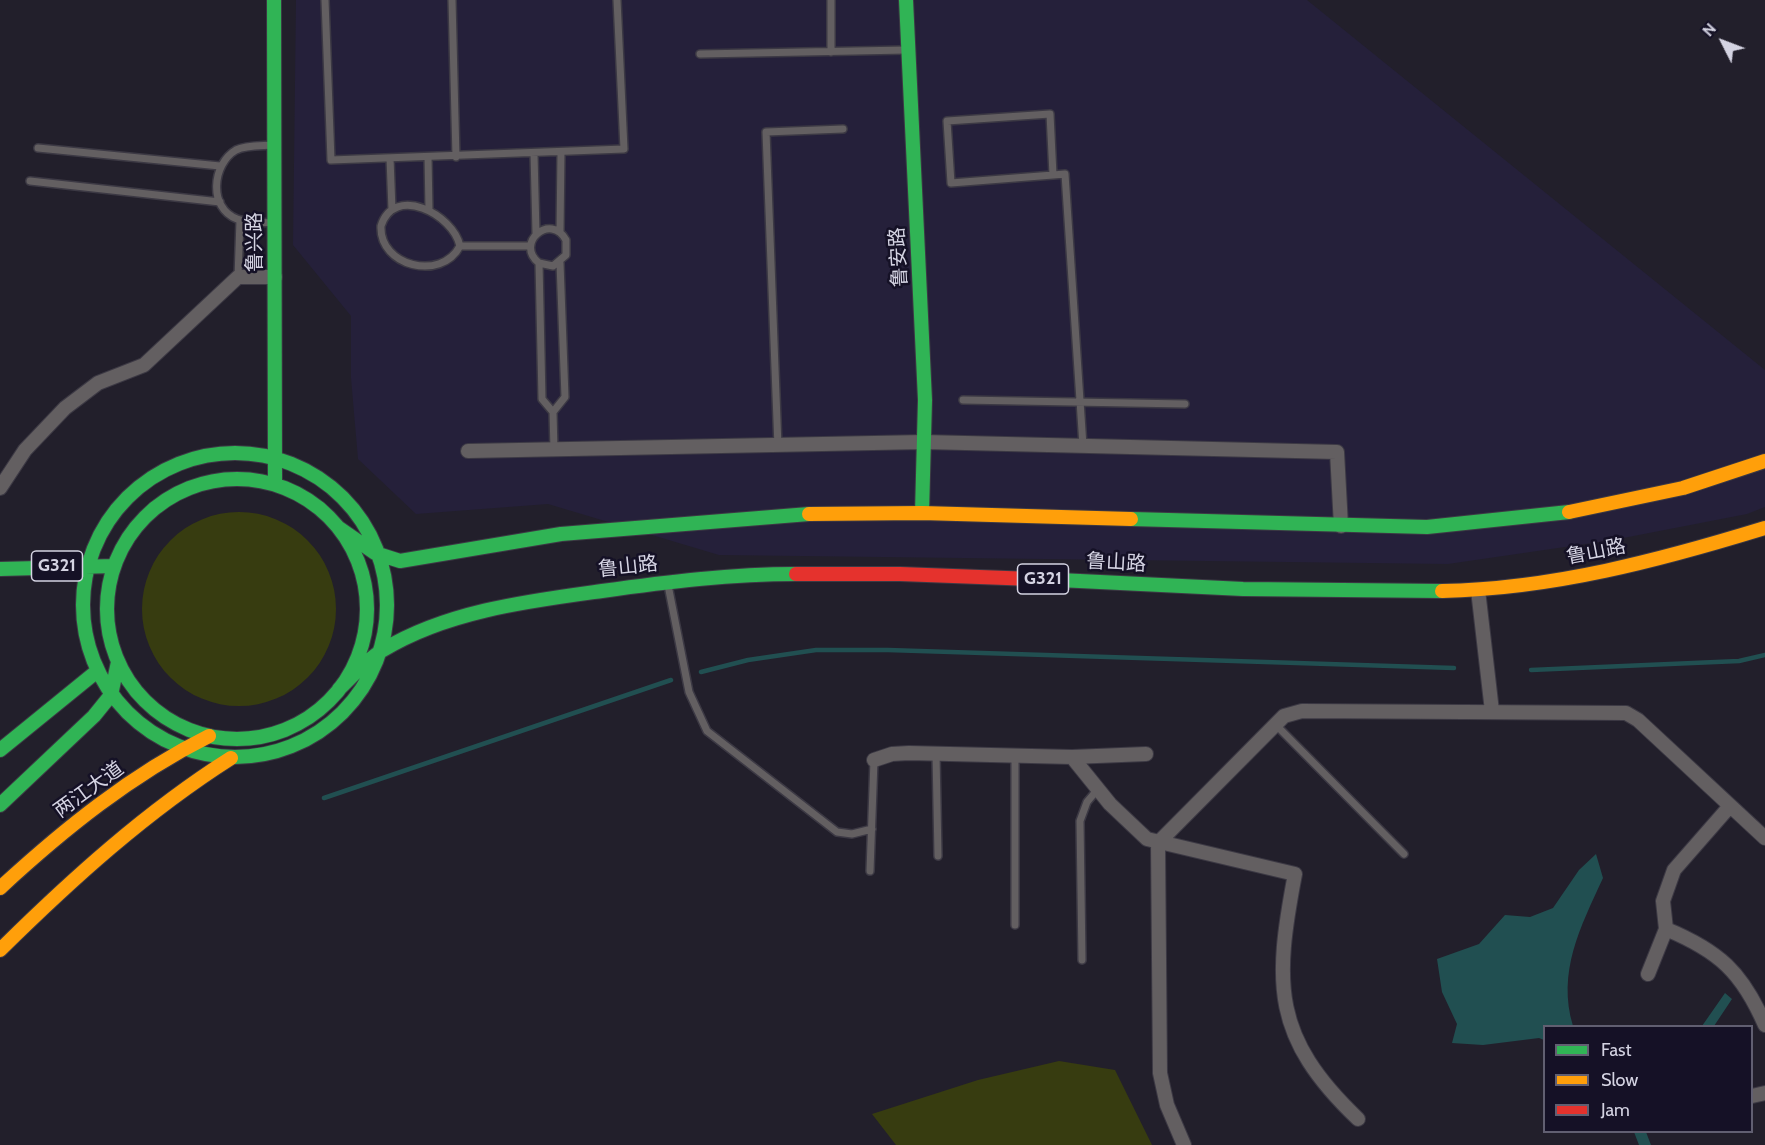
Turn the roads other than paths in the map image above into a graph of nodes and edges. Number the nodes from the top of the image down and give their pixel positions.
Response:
1 (274, 0) edge
2 (325, 0) edge
3 (452, 0) edge
4 (617, 0) edge
5 (831, 0) edge
6 (906, 0) edge
7 (909, 50) junction
8 (831, 52) junction
9 (700, 54) dead end
10 (843, 129) dead end
11 (273, 145) junction
12 (38, 148) dead end
13 (561, 152) junction
14 (534, 154) junction
15 (428, 157) junction
16 (456, 157) junction
17 (390, 158) junction
18 (220, 166) junction
19 (1053, 175) junction
20 (30, 181) dead end
21 (220, 202) junction
22 (429, 209) junction
23 (392, 210) junction
24 (240, 220) junction
25 (275, 223) junction
26 (560, 232) junction
27 (536, 233) junction
28 (460, 246) junction
29 (530, 246) junction
30 (560, 262) junction
31 (539, 263) junction
32 (238, 277) junction
33 (275, 277) junction
34 (963, 400) dead end
35 (1080, 404) junction
36 (1185, 404) dead end
37 (553, 412) junction
38 (924, 442) junction
39 (1083, 446) junction
40 (778, 447) junction
41 (554, 450) junction
42 (468, 452) dead end
43 (275, 458) junction
44 (1765, 461) edge
45 (275, 484) junction
46 (0, 488) edge
47 (922, 513) junction
48 (1341, 526) junction
49 (339, 528) junction
50 (1765, 528) edge
51 (379, 555) junction
52 (88, 566) junction
53 (114, 566) junction
54 (0, 569) edge
55 (667, 583) junction
56 (1478, 590) junction
57 (380, 652) junction
58 (118, 662) junction
59 (96, 672) junction
60 (339, 689) junction
61 (111, 695) junction
62 (1492, 711) junction
63 (1275, 724) junction
64 (209, 736) junction
65 (182, 749) junction
66 (0, 750) edge
67 (936, 754) junction
68 (1146, 754) dead end
69 (1015, 755) junction
70 (1072, 757) junction
71 (231, 758) junction
72 (874, 760) joint
73 (1098, 789) junction
74 (0, 805) edge
75 (1730, 806) junction
76 (872, 829) junction
77 (1765, 838) edge
78 (1158, 843) junction
79 (1404, 855) dead end
80 (938, 856) dead end
81 (870, 871) dead end
82 (0, 888) edge
83 (1015, 925) dead end
84 (1666, 929) junction
85 (0, 950) edge
86 (1082, 960) dead end
87 (1648, 974) dead end
88 (1765, 1025) edge
89 (1358, 1119) dead end
90 (1184, 1145) edge

1 - 11 main road, 鲁兴路
2 - 17 lane
3 - 16 lane
4 - 13 lane
5 - 8 lane
6 - 7 main road, 鲁安路
7 - 8 lane
7 - 38 main road, 鲁安路
8 - 9 lane
10 - 40 lane
11 - 18 lane
11 - 25 main road, 鲁兴路
12 - 18 lane
13 - 14 lane
13 - 26 lane
14 - 16 lane
14 - 27 lane
15 - 16 lane
15 - 17 lane
15 - 22 lane
17 - 23 lane
18 - 21 lane
19 - 19 lane
19 - 35 lane
20 - 21 lane
21 - 24 lane
22 - 23 lane
22 - 28 lane
23 - 28 lane
24 - 25 lane
24 - 32 lane
25 - 33 main road, 鲁兴路
26 - 27 lane
26 - 30 lane
27 - 29 lane
28 - 29 lane
29 - 31 lane
30 - 31 lane
30 - 37 lane
31 - 37 lane
32 - 33 street
32 - 46 street
33 - 43 main road, 鲁兴路
34 - 35 lane
35 - 36 lane
35 - 39 lane
37 - 41 lane
38 - 39 street
38 - 40 street
38 - 47 main road, 鲁安路
39 - 48 street
40 - 41 street
41 - 42 street
43 - 45 main road, 鲁兴路
43 - 51 main road
43 - 52 main road
44 - 48 main road, 鲁山路
45 - 49 main road
45 - 53 main road
47 - 48 main road, 鲁山路
47 - 51 main road, 鲁山路
49 - 51 main road, 鲁山路
49 - 60 main road
50 - 56 main road, 鲁山路 / G321
51 - 57 main road
52 - 53 main road, G321
52 - 54 main road, G321
52 - 59 main road
53 - 58 main road
55 - 56 main road, 鲁山路 / G321
55 - 57 main road, 鲁山路 / G321
55 - 76 lane
56 - 62 street
57 - 60 main road, 鲁山路 / G321
57 - 71 main road
58 - 61 main road
58 - 64 main road, 鲁山路
59 - 61 main road
59 - 66 main road
60 - 64 main road, 鲁山路
61 - 65 main road
61 - 74 main road
62 - 63 street
62 - 75 street
63 - 78 street
63 - 79 lane
64 - 65 main road, 两江大道
65 - 71 main road
65 - 82 main road, 两江大道
67 - 69 street
67 - 72 street
67 - 80 lane
68 - 70 street
69 - 70 street
69 - 83 lane
70 - 73 street
71 - 85 main road
72 - 76 lane
73 - 78 street
73 - 86 lane
75 - 77 street
75 - 84 street
76 - 81 lane
78 - 89 street
78 - 90 street
84 - 87 street
84 - 88 street

